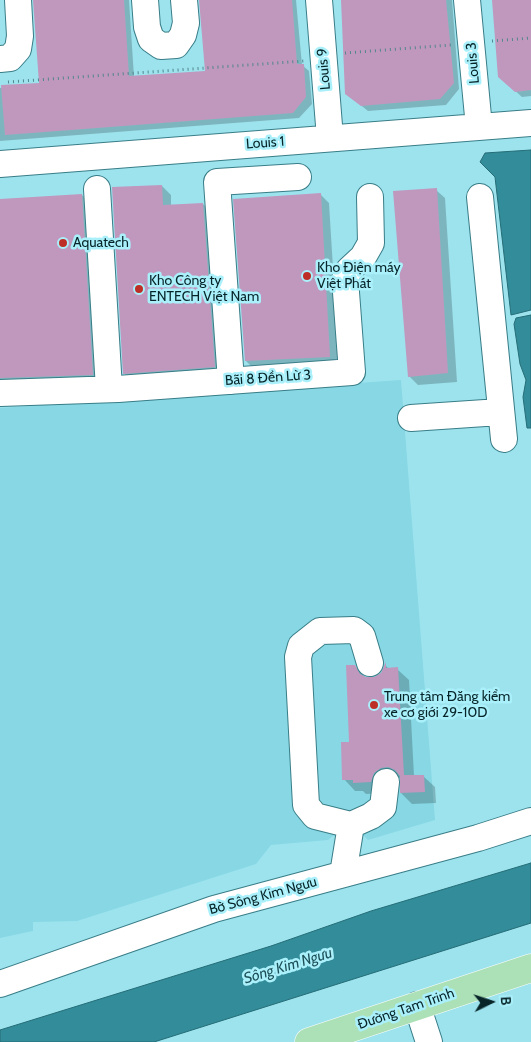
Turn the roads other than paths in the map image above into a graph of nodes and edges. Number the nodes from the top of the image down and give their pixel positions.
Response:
1 (18, 0) edge
2 (145, 0) edge
3 (184, 0) edge
4 (319, 0) edge
5 (467, 0) edge
6 (2, 71) edge
7 (531, 123) edge
8 (479, 127) junction
9 (330, 138) junction
10 (0, 164) edge
11 (298, 177) dead end
12 (97, 189) dead end
13 (370, 197) dead end
14 (480, 197) dead end
15 (231, 381) junction
16 (109, 389) junction
17 (0, 393) edge
18 (500, 412) junction
19 (411, 418) dead end
20 (504, 440) dead end
21 (370, 663) dead end
22 (386, 782) dead end
23 (531, 821) edge
24 (350, 825) junction
25 (343, 874) junction
26 (531, 968) edge
27 (0, 984) edge
28 (417, 1005) junction
29 (309, 1042) edge
30 (429, 1042) edge

1 - 6 street
2 - 3 street
4 - 9 street, Louis 9
5 - 8 street, Louis 3
7 - 8 street, Louis 1
8 - 9 street, Louis 1
9 - 10 street, Louis 1
11 - 15 street
12 - 16 street
13 - 15 street, Bãi 8 Đền Lừ 3
14 - 18 street
15 - 16 street, Bãi 8 Đền Lừ 3
16 - 17 street, Bãi 8 Đền Lừ 3
18 - 19 street
18 - 20 street
21 - 24 street
22 - 24 street
23 - 25 street, Bờ Sông Kim Ngưu
24 - 25 street
25 - 27 street, Bờ Sông Kim Ngưu
26 - 28 main road, Đường Tam Trinh
28 - 29 main road, Đường Tam Trinh
28 - 30 street

